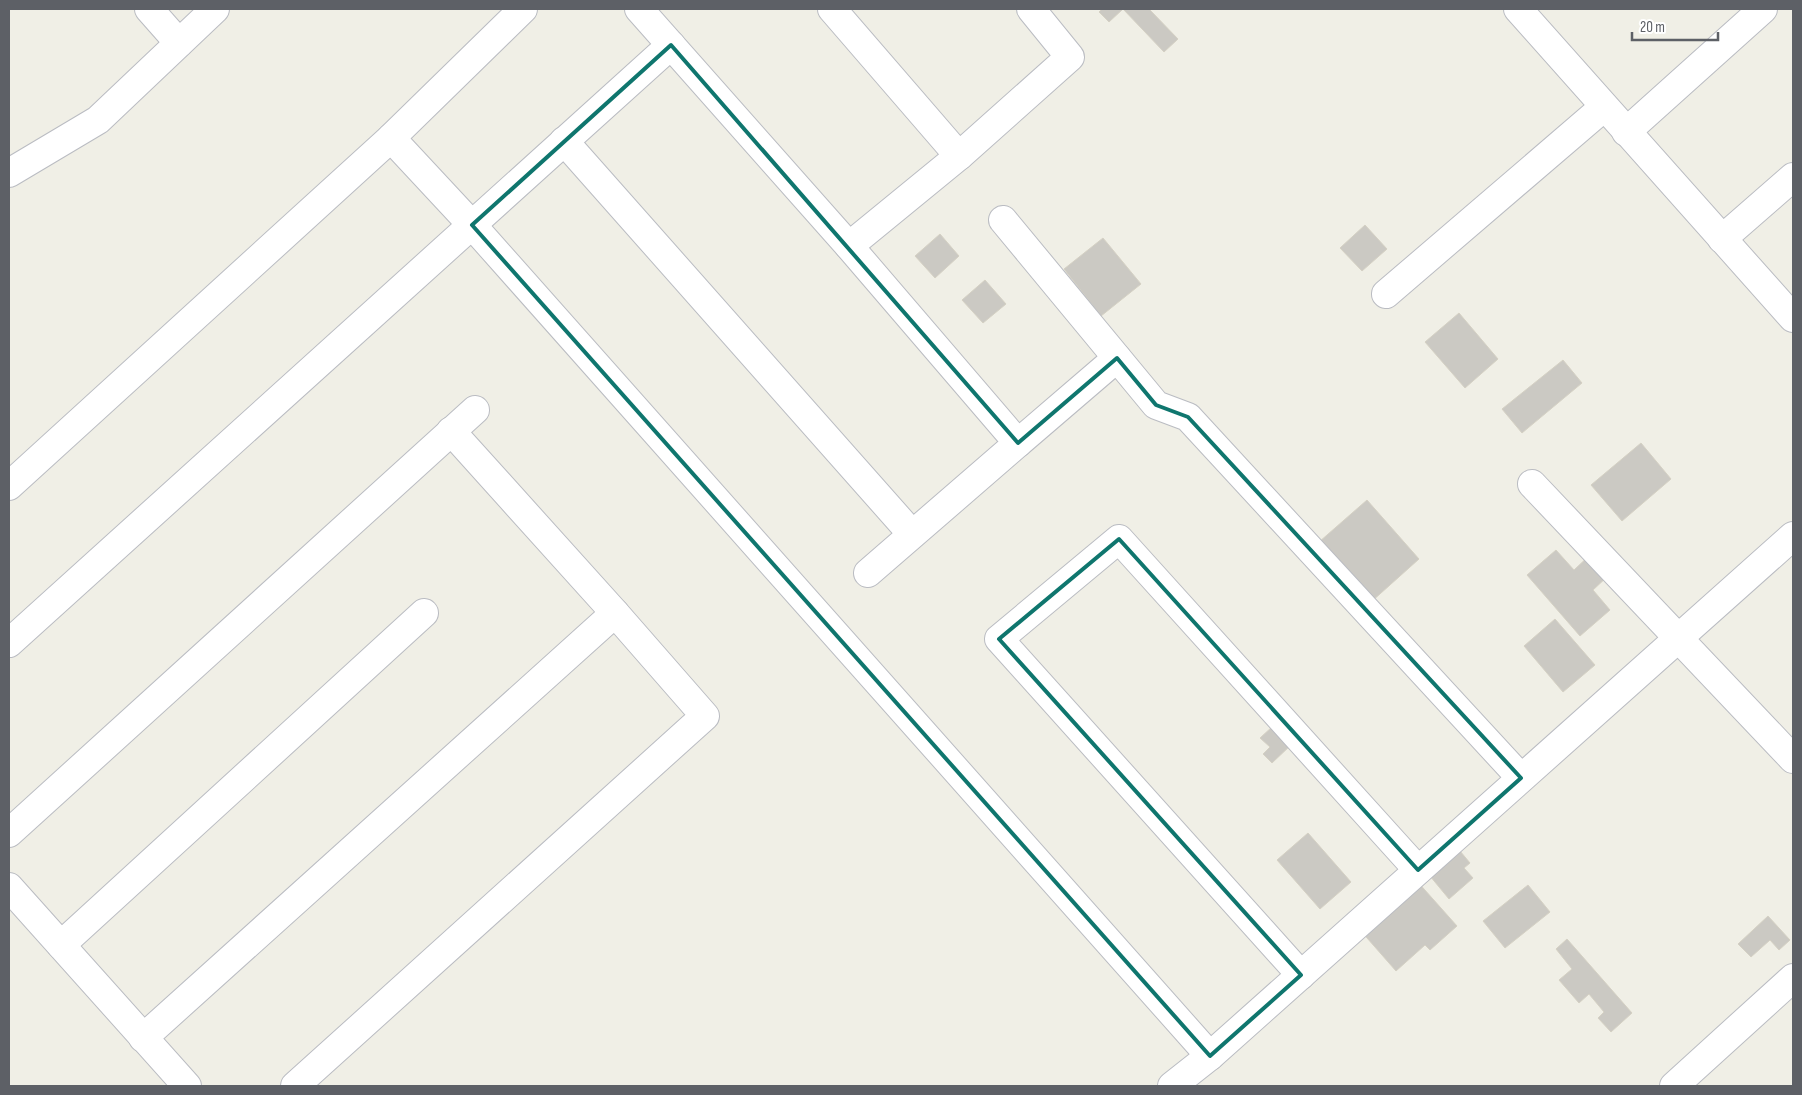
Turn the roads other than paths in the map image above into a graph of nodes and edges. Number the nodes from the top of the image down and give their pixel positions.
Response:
1 (150, 9) edge
2 (215, 9) edge
3 (523, 9) edge
4 (639, 9) edge
5 (832, 9) edge
6 (1031, 9) edge
7 (1762, 9) edge
8 (1521, 10) edge
9 (179, 43) junction
10 (672, 45) junction
11 (1604, 107) junction
12 (1626, 132) junction
13 (391, 138) junction
14 (564, 141) junction
15 (959, 156) junction
16 (9, 173) edge
17 (1793, 178) edge
18 (1004, 220) dead end
19 (472, 225) junction
20 (1722, 240) junction
21 (849, 246) junction
22 (1386, 294) dead end
23 (1793, 318) edge
24 (1117, 358) junction
25 (475, 410) dead end
26 (451, 431) junction
27 (1018, 443) junction
28 (1532, 484) dead end
29 (9, 486) edge
30 (912, 534) junction
31 (1793, 536) edge
32 (868, 573) dead end
33 (424, 613) dead end
34 (615, 613) junction
35 (1679, 638) junction
36 (9, 643) edge
37 (1793, 759) edge
38 (1521, 778) junction
39 (9, 833) edge
40 (1418, 870) junction
41 (9, 887) edge
42 (61, 945) junction
43 (1301, 974) junction
44 (1793, 978) edge
45 (143, 1038) junction
46 (1210, 1056) junction
47 (186, 1086) edge
48 (295, 1086) edge
49 (1172, 1086) edge
50 (1674, 1086) edge

1 - 9 street
2 - 9 street
3 - 13 street
4 - 10 street
5 - 15 street
6 - 15 street
7 - 12 street
8 - 11 street
9 - 16 street
10 - 14 street
10 - 21 street
11 - 12 street
11 - 22 street
12 - 20 street
13 - 19 street
13 - 29 street
14 - 19 street
14 - 30 street
15 - 21 street
17 - 20 street
18 - 24 street
19 - 36 street
19 - 46 street
20 - 23 street
21 - 27 street
24 - 27 street
24 - 38 street
25 - 26 street
26 - 34 street
26 - 39 street
27 - 30 street
28 - 35 street
30 - 32 street
31 - 35 street
33 - 42 street
34 - 45 street
34 - 48 street
35 - 37 street
35 - 38 street
38 - 40 street
40 - 43 street
40 - 43 street
41 - 42 street
42 - 45 street
43 - 46 street
44 - 50 street
45 - 47 street
46 - 49 street

